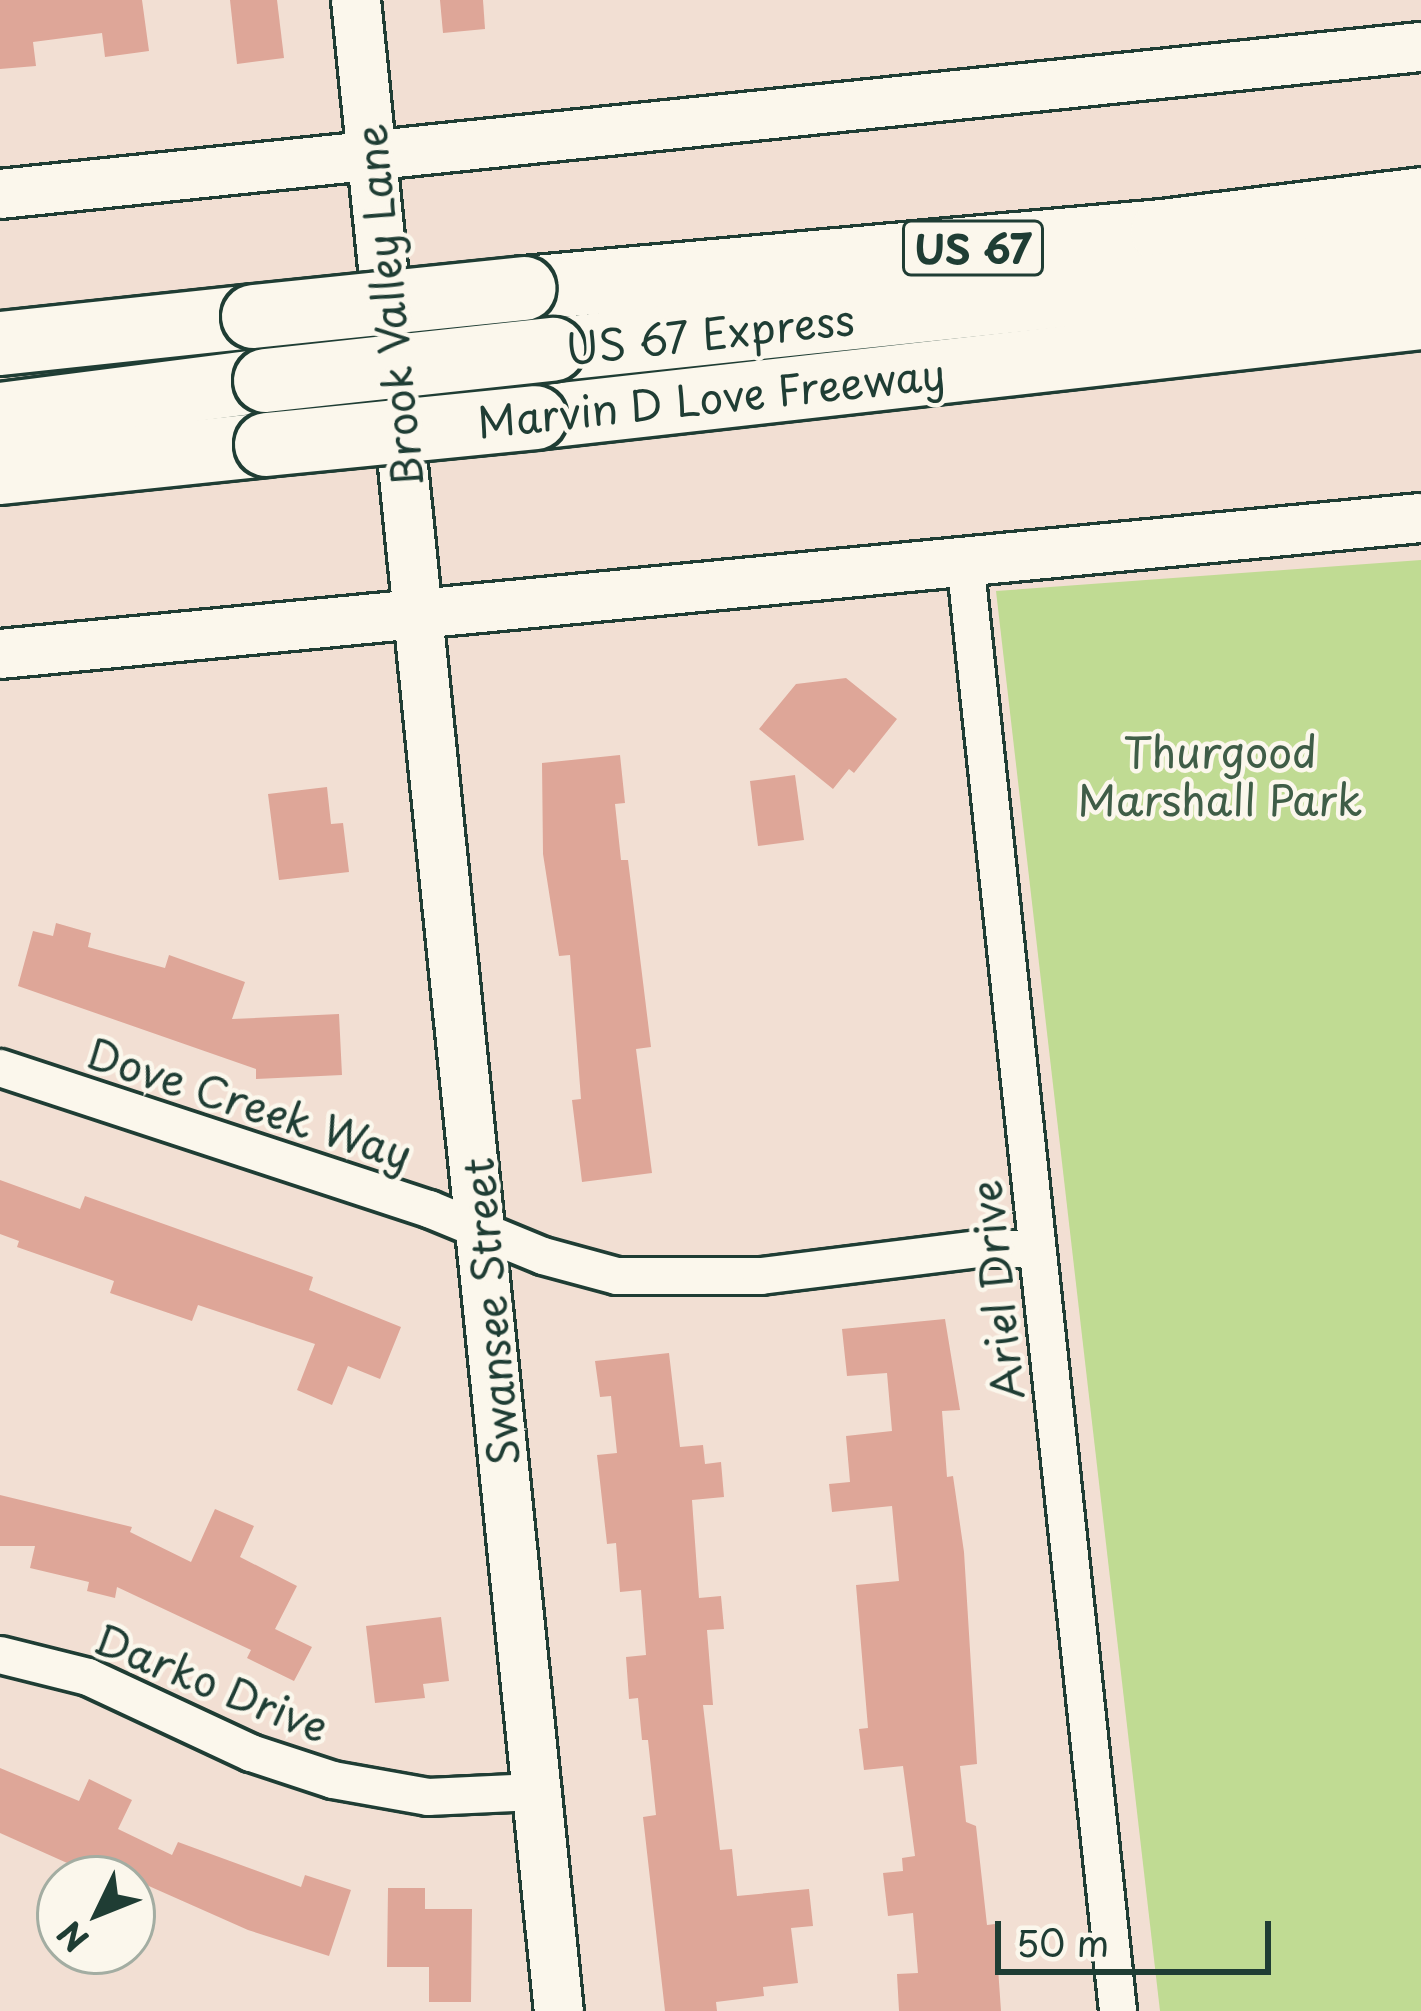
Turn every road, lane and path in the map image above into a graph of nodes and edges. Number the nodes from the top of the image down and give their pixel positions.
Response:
1 (356, 0) edge
2 (1421, 46) edge
3 (373, 152) junction
4 (0, 194) edge
5 (1421, 200) edge
6 (1421, 256) edge
7 (1421, 317) edge
8 (0, 343) edge
9 (0, 415) edge
10 (0, 472) edge
11 (1421, 518) edge
12 (965, 560) junction
13 (420, 613) junction
14 (0, 654) edge
15 (0, 1067) edge
16 (484, 1232) junction
17 (1036, 1249) junction
18 (0, 1655) edge
19 (535, 1792) junction
20 (559, 2011) edge
21 (1118, 2011) edge

1 - 3 main road, Brook Valley Lane
2 - 3 main road
3 - 4 main road
3 - 13 main road, Brook Valley Lane
5 - 8 highway, US 67, bridge
6 - 9 highway, US 67 Express, bridge
7 - 10 highway, Marvin D Love Freeway, bridge
11 - 12 main road
12 - 13 main road
12 - 17 street, Ariel Drive
13 - 14 main road
13 - 16 main road, Swansee Street
15 - 16 street, Dove Creek Way
16 - 17 street, Dove Creek Way
16 - 19 main road, Swansee Street
17 - 21 street, Ariel Drive
18 - 19 street, Darko Drive
19 - 20 main road, Swansee Street

